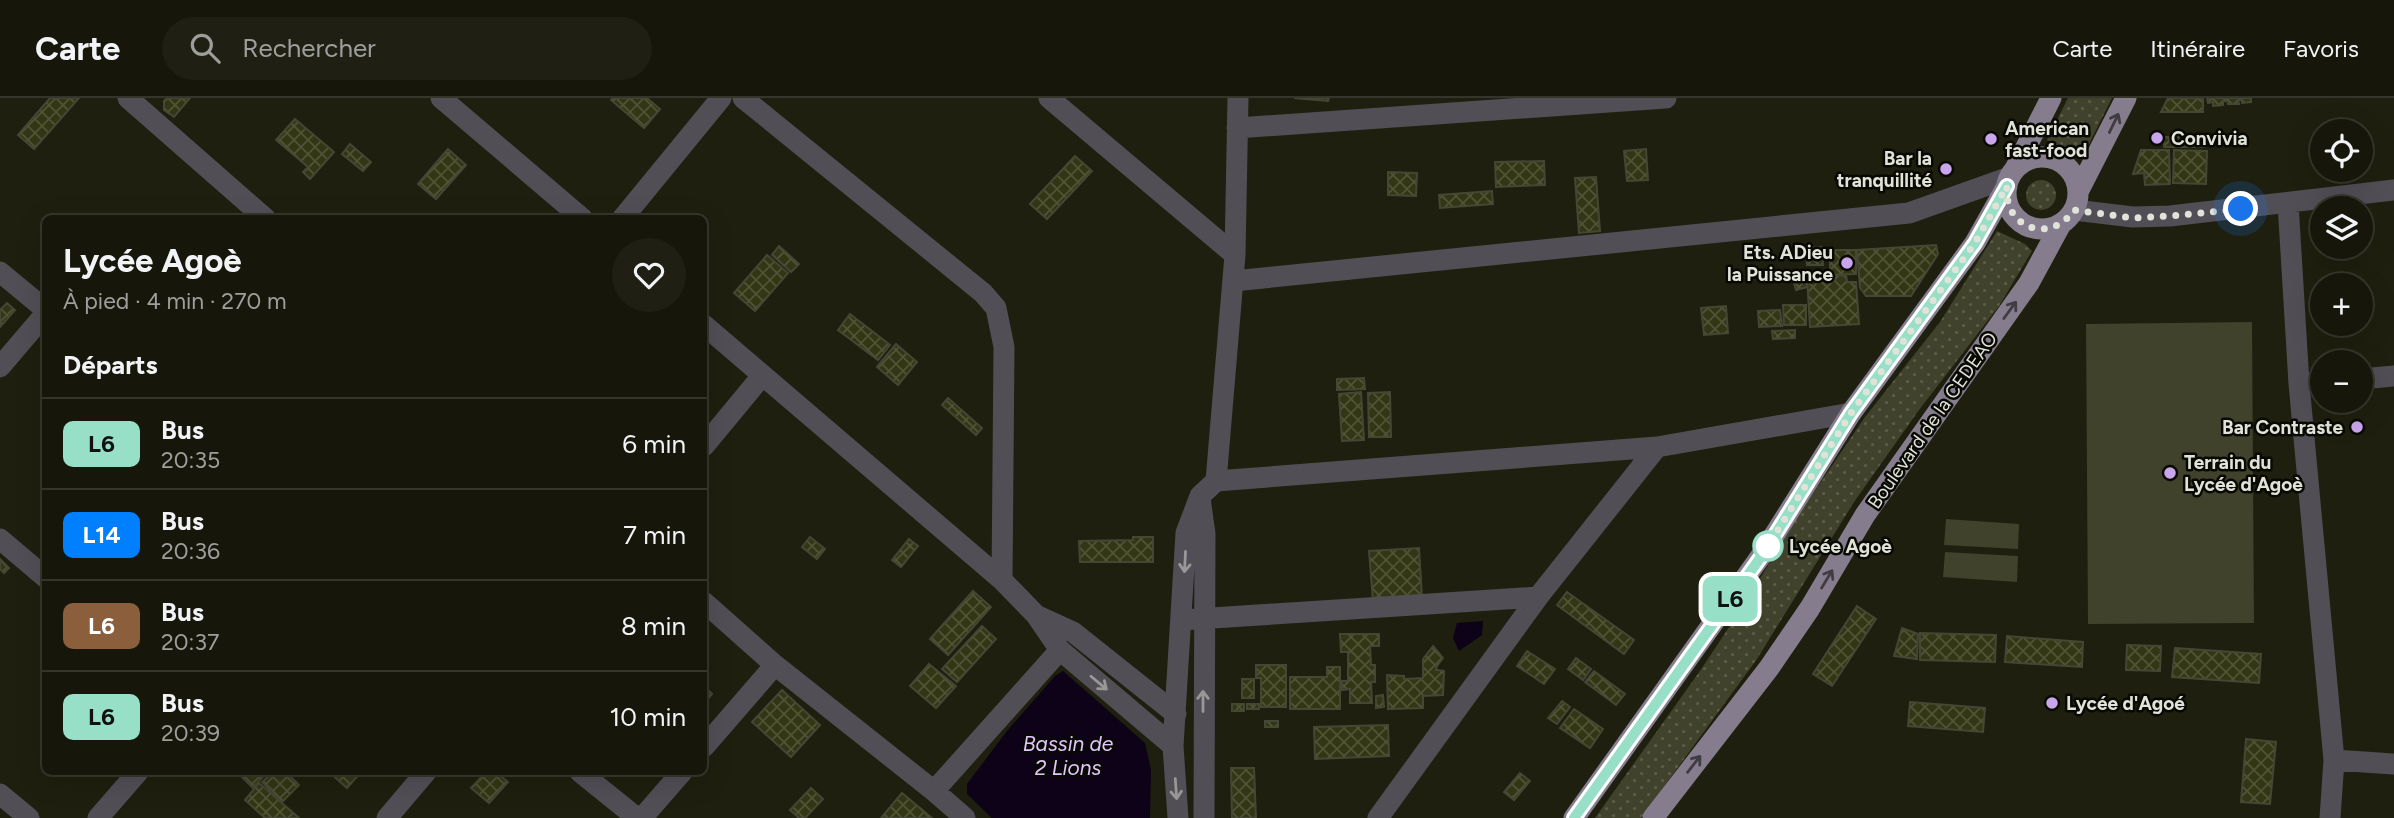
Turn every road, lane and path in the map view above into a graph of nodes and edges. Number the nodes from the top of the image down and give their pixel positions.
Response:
1 (128, 98) edge
2 (441, 98) edge
3 (721, 98) edge
4 (744, 98) edge
5 (1049, 98) edge
6 (1238, 98) edge
7 (1666, 98) edge
8 (2051, 98) edge
9 (2126, 98) edge
10 (1535, 103) edge
11 (152, 105) edge
12 (465, 106) edge
13 (1237, 128) junction
14 (2011, 177) junction
15 (2394, 190) edge
16 (2288, 203) junction
17 (2071, 208) junction
18 (262, 215) edge
19 (579, 215) edge
20 (625, 215) edge
21 (1235, 256) junction
22 (0, 272) edge
23 (1233, 281) junction
24 (42, 309) edge
25 (42, 317) edge
26 (707, 327) edge
27 (0, 367) edge
28 (762, 376) junction
29 (2394, 376) edge
30 (2373, 378) edge
31 (2310, 383) edge
32 (2300, 384) junction
33 (1851, 413) junction
34 (707, 442) edge
35 (1657, 447) junction
36 (1216, 481) junction
37 (1200, 496) junction
38 (0, 539) edge
39 (42, 575) edge
40 (1002, 580) junction
41 (1538, 597) junction
42 (707, 605) edge
43 (1036, 615) junction
44 (1204, 619) junction
45 (1181, 620) junction
46 (1060, 650) junction
47 (775, 665) junction
48 (1176, 713) junction
49 (707, 744) edge
50 (1173, 746) junction
51 (2334, 760) junction
52 (2394, 764) edge
53 (135, 775) edge
54 (423, 775) edge
55 (584, 775) edge
56 (679, 775) edge
57 (934, 791) junction
58 (0, 794) edge
59 (29, 818) edge
60 (98, 818) edge
61 (387, 818) edge
62 (640, 818) edge
63 (965, 818) edge
64 (1178, 818) edge
65 (1204, 818) edge
66 (1378, 818) edge
67 (1574, 818) edge
68 (1653, 818) edge
69 (2330, 818) edge

1 - 11 street
2 - 12 street
3 - 20 street
4 - 40 street
5 - 21 street
6 - 13 street
7 - 10 street
8 - 14 main road
17 -> 9 main road, Boulevard de la CEDEAO
10 - 13 street
11 - 18 street
12 - 19 street
13 - 21 street
14 - 17 main road
14 - 17 main road
14 - 23 street
14 - 33 main road
15 - 16 street
16 - 17 street
16 - 32 street
68 -> 17 main road, Boulevard de la CEDEAO
21 - 23 street
22 - 24 street
23 - 36 street
25 - 27 street
26 - 28 street
28 - 34 street
28 - 40 street
29 - 30 street
31 - 32 street
32 - 51 street
33 - 35 street
33 - 67 main road
35 - 36 street
35 - 41 street
36 - 37 street
37 - 44 street
37 -> 45 street
38 - 39 street
40 - 43 street
41 - 44 street
41 - 66 street
42 - 47 street
43 - 46 street
43 - 48 street
44 - 45 street
65 -> 44 street
45 - 48 street
46 -> 50 street
46 - 57 street
47 - 49 street
47 - 57 street
48 - 50 street
50 -> 64 street
51 - 52 street
51 - 69 street
53 - 60 street
54 - 61 street
55 - 62 street
56 - 62 street
57 - 63 street
58 - 59 street

